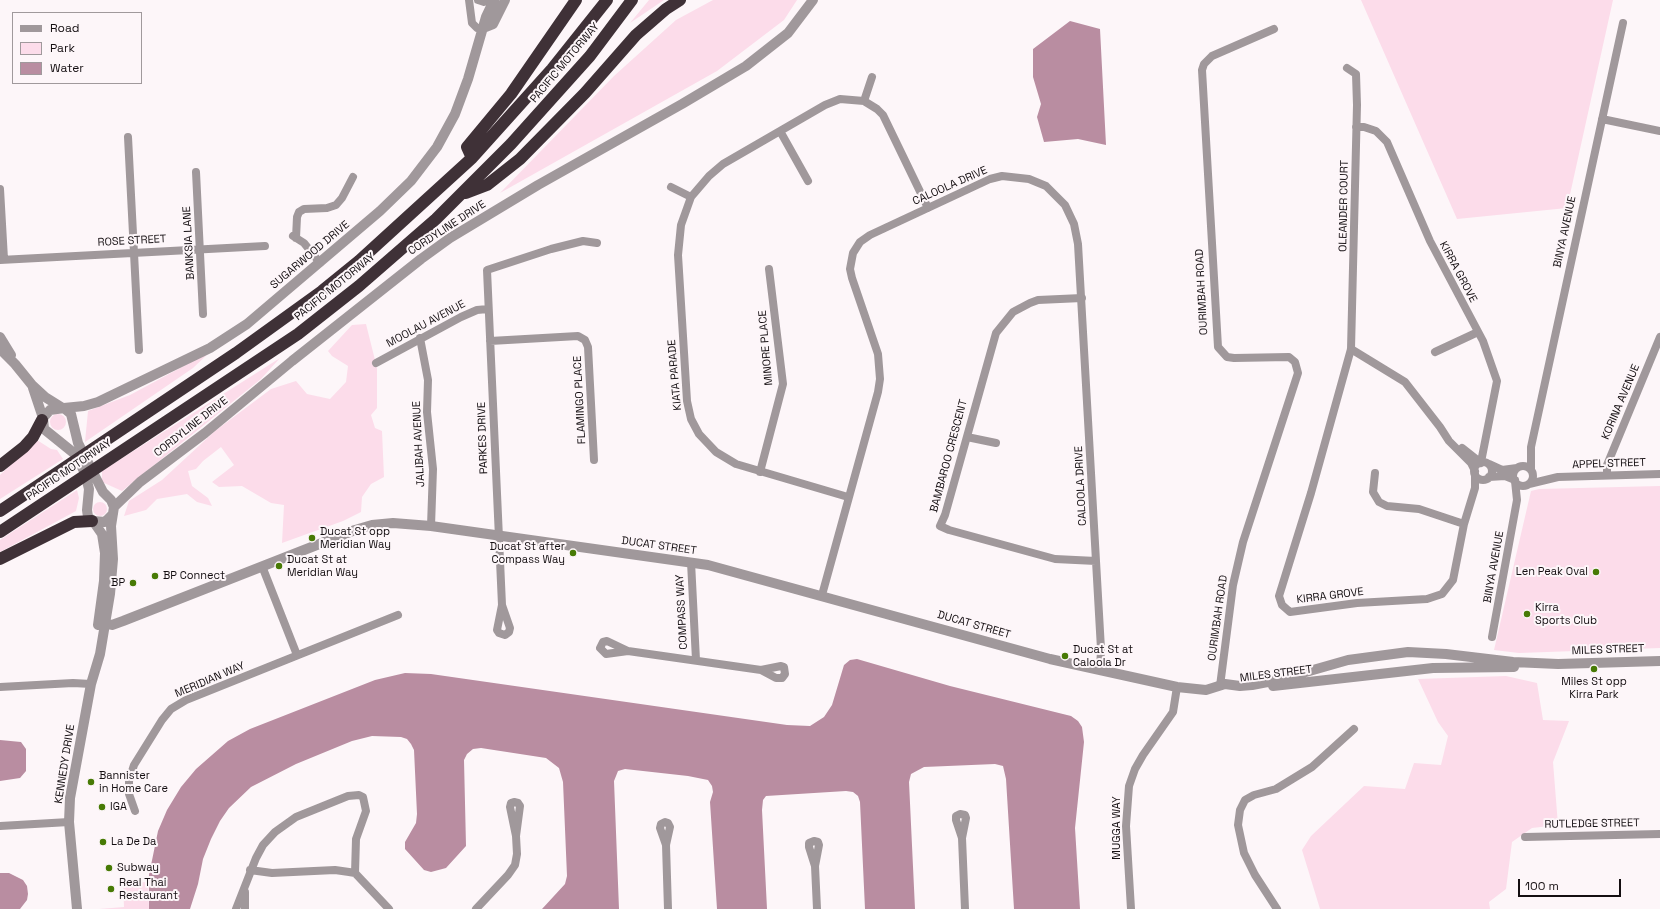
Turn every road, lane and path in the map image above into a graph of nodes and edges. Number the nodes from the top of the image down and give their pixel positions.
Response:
1 (468, 0) edge
2 (478, 0) edge
3 (493, 0) edge
4 (505, 0) edge
5 (576, 0) edge
6 (607, 0) edge
7 (632, 0) edge
8 (680, 0) edge
9 (814, 0) edge
10 (1623, 23) dead end
11 (483, 28) junction
12 (1274, 29) dead end
13 (1347, 68) dead end
14 (872, 77) dead end
15 (864, 101) junction
16 (1602, 119) junction
17 (1356, 127) junction
18 (780, 131) junction
19 (1660, 131) edge
20 (128, 137) dead end
21 (472, 158) junction
22 (196, 172) dead end
23 (353, 177) dead end
24 (808, 181) dead end
25 (671, 187) dead end
26 (0, 189) edge
27 (461, 195) junction
28 (691, 197) junction
29 (928, 208) junction
30 (598, 243) dead end
31 (265, 246) dead end
32 (200, 249) junction
33 (135, 252) junction
34 (2, 259) edge
35 (320, 262) junction
36 (769, 269) dead end
37 (1082, 298) junction
38 (488, 309) junction
39 (203, 314) dead end
40 (1478, 332) junction
41 (0, 336) edge
42 (1660, 337) edge
43 (420, 338) junction
44 (490, 341) junction
45 (1658, 346) edge
46 (0, 349) edge
47 (1352, 349) junction
48 (140, 350) dead end
49 (1435, 352) dead end
50 (376, 363) dead end
51 (15, 364) junction
52 (32, 385) junction
53 (63, 407) junction
54 (43, 419) junction
55 (1440, 427) junction
56 (966, 437) junction
57 (996, 444) dead end
58 (1531, 447) junction
59 (594, 460) dead end
60 (1485, 463) junction
61 (0, 466) edge
62 (1518, 468) junction
63 (1532, 471) junction
64 (760, 472) junction
65 (1475, 472) junction
66 (1375, 473) dead end
67 (1660, 474) edge
68 (1607, 475) junction
69 (1558, 477) junction
70 (1488, 478) junction
71 (1515, 481) junction
72 (1528, 484) junction
73 (1475, 488) junction
74 (848, 497) junction
75 (1517, 500) junction
76 (0, 511) edge
77 (114, 511) junction
78 (92, 521) junction
79 (1464, 524) junction
80 (431, 526) junction
81 (0, 532) edge
82 (498, 535) junction
83 (0, 559) edge
84 (1096, 560) junction
85 (691, 562) junction
86 (262, 566) junction
87 (822, 595) junction
88 (502, 605) dead end
89 (398, 615) dead end
90 (102, 623) junction
91 (1492, 637) dead end
92 (628, 650) dead end
93 (297, 655) junction
94 (696, 660) junction
95 (1660, 661) edge
96 (1558, 664) junction
97 (761, 670) dead end
98 (1100, 670) junction
99 (90, 684) junction
100 (1220, 686) junction
101 (0, 687) edge
102 (1177, 688) junction
103 (1354, 729) dead end
104 (135, 811) dead end
105 (69, 822) junction
106 (0, 826) edge
107 (1660, 834) edge
108 (516, 836) dead end
109 (1525, 837) dead end
110 (962, 838) dead end
111 (666, 845) dead end
112 (815, 866) dead end
113 (250, 870) junction
114 (355, 873) junction
115 (246, 883) junction
116 (77, 909) edge
117 (236, 909) edge
118 (246, 909) edge
119 (389, 909) edge
120 (476, 909) edge
121 (668, 909) edge
122 (817, 909) edge
123 (965, 909) edge
124 (1131, 909) edge
125 (1277, 909) edge

1 - 11 street
2 - 3 street
3 - 11 street, SUGARWOOD DRIVE
4 - 11 street
5 - 21 highway
6 - 21 highway, PACIFIC MOTORWAY
7 - 27 highway, PACIFIC MOTORWAY
8 - 27 highway
9 - 77 street, CORDYLINE DRIVE
10 - 16 street, BINYA AVENUE
11 - 35 street, SUGARWOOD DRIVE
12 - 100 street, OURIMBAH ROAD
13 - 17 street, OLEANDER COURT
14 - 15 street
15 - 18 street, KIATA PARADE
15 - 29 street
16 - 19 street
16 - 58 street, BINYA AVENUE
17 - 40 street, KIRRA GROVE
17 - 47 street, OLEANDER COURT
18 - 24 street
18 - 28 street, KIATA PARADE
20 - 33 street
21 - 76 highway, PACIFIC MOTORWAY
22 - 32 street, BANKSIA LANE
23 - 35 street
25 - 28 street
26 - 34 street
27 - 81 highway, PACIFIC MOTORWAY
28 - 64 street, KIATA PARADE
29 - 37 street, CALOOLA DRIVE
29 - 74 street, CALOOLA DRIVE
30 - 38 street, PARKES DRIVE
31 - 32 street, ROSE STREET
32 - 33 street, ROSE STREET
32 - 39 street, BANKSIA LANE
33 - 34 street, ROSE STREET
33 - 48 street
35 - 53 street, SUGARWOOD DRIVE
36 - 64 street, MINORE PLACE
37 - 56 street, BAMBAROO CRESCENT
37 - 84 street, CALOOLA DRIVE
38 - 43 street, MOOLAU AVENUE
38 - 44 street, PARKES DRIVE
40 - 49 street
40 - 60 street, KIRRA GROVE
41 - 51 street
42 - 45 street, KORINA AVENUE
43 - 50 street, MOOLAU AVENUE
43 - 80 street, JALIBAH AVENUE
44 - 59 street, FLAMINGO PLACE
44 - 82 street, PARKES DRIVE
45 - 68 street, KORINA AVENUE
46 - 51 street
47 - 55 street
47 - 79 street, KIRRA GROVE
51 - 52 street
52 - 53 street
52 - 54 street
53 - 54 street
53 - 77 street
54 - 61 highway
54 - 78 street, KENNEDY DRIVE
55 - 60 street
55 - 65 street
56 - 57 street
56 - 84 street, BAMBAROO CRESCENT
58 - 62 street, BINYA AVENUE
58 - 63 street, BINYA AVENUE
60 - 62 street
60 - 65 street
60 - 70 street
62 - 63 street
62 - 71 street
63 - 69 street, APPEL STREET
63 - 72 street
64 - 74 street, KIATA PARADE
65 - 70 street
65 - 73 street, KIRRA GROVE
66 - 79 street
67 - 68 street, APPEL STREET
68 - 69 street, APPEL STREET
69 - 72 street, APPEL STREET
70 - 71 street
70 - 73 street
71 - 72 street
71 - 75 street, BINYA AVENUE
72 - 75 street, BINYA AVENUE
73 - 79 street, KIRRA GROVE
74 - 87 street, CALOOLA DRIVE
75 - 91 street, BINYA AVENUE
77 - 78 street
77 - 90 street, KENNEDY DRIVE
78 - 83 highway
78 - 90 street, KENNEDY DRIVE
80 - 82 street, DUCAT STREET
80 - 86 street, DUCAT STREET
82 - 85 street, DUCAT STREET
82 - 88 street, PARKES DRIVE
84 - 98 street, CALOOLA DRIVE
85 - 87 street, DUCAT STREET
85 - 94 street, COMPASS WAY
86 - 90 street, DUCAT STREET
86 - 93 street
87 - 98 street, DUCAT STREET
89 - 93 street, MERIDIAN WAY
90 - 99 street, KENNEDY DRIVE
92 - 94 street, COMPASS WAY
93 - 104 street, MERIDIAN WAY
94 - 97 street, COMPASS WAY
95 - 96 street, MILES STREET
96 - 100 street, MILES STREET
96 - 100 street, MILES STREET
98 - 102 street, DUCAT STREET
99 - 101 street
99 - 105 street, KENNEDY DRIVE
100 - 102 street, DUCAT STREET
102 - 124 street, MUGGA WAY
103 - 125 street
105 - 106 street
105 - 116 street, KENNEDY DRIVE
107 - 109 street, RUTLEDGE STREET
108 - 120 street
110 - 123 street
111 - 121 street
112 - 122 street
113 - 114 street
113 - 114 street
113 - 115 street
114 - 119 street
115 - 117 street
115 - 118 street

